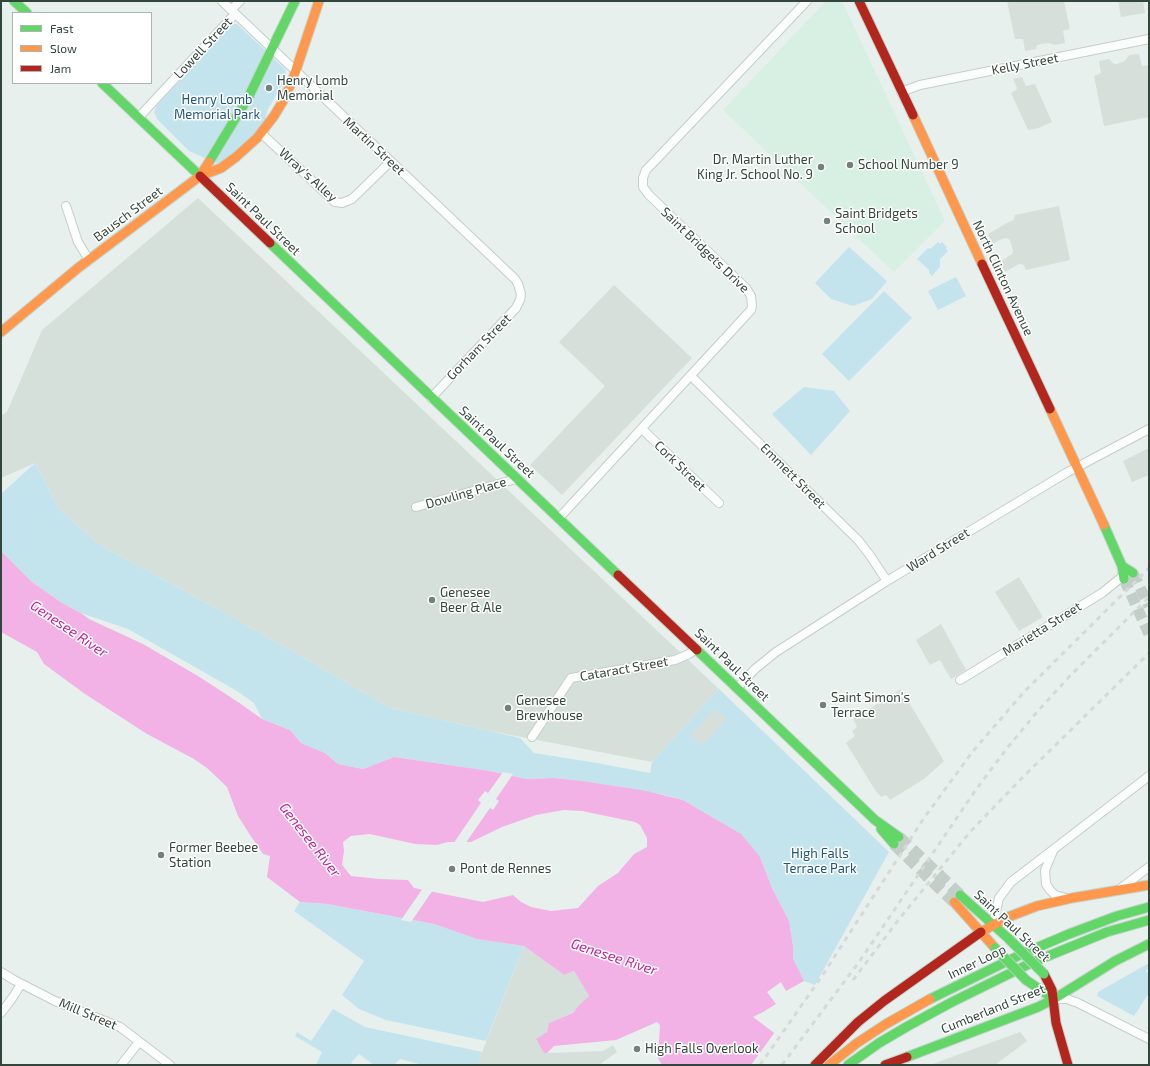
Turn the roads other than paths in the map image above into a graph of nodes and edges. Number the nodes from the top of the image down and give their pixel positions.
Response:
1 (14, 1) edge
2 (222, 1) edge
3 (240, 1) edge
4 (295, 1) edge
5 (319, 1) edge
6 (807, 1) edge
7 (859, 1) edge
8 (26, 12) edge
9 (233, 12) junction
10 (1149, 39) edge
11 (272, 49) junction
12 (296, 71) junction
13 (103, 84) edge
14 (902, 92) junction
15 (138, 118) junction
16 (261, 133) junction
17 (391, 161) junction
18 (200, 176) junction
19 (66, 206) dead end
20 (89, 260) junction
21 (521, 294) joint
22 (1, 332) edge
23 (691, 376) junction
24 (431, 398) junction
25 (642, 429) junction
26 (1149, 429) edge
27 (1077, 467) junction
28 (516, 478) junction
29 (718, 503) dead end
30 (416, 506) dead end
31 (559, 518) junction
32 (1122, 566) junction
33 (1133, 573) tunnel mouth
34 (1124, 578) joint
35 (887, 582) junction
36 (696, 649) junction
37 (960, 680) dead end
38 (737, 688) junction
39 (532, 737) dead end
40 (1149, 776) edge
41 (897, 840) tunnel mouth
42 (1057, 846) junction
43 (1149, 867) edge
44 (1149, 885) edge
45 (1119, 890) junction
46 (1072, 898) junction
47 (1149, 908) edge
48 (1149, 920) edge
49 (993, 924) junction
50 (981, 932) junction
51 (1149, 944) edge
52 (1, 972) edge
53 (21, 984) junction
54 (1054, 999) junction
55 (1, 1012) edge
56 (1149, 1039) edge
57 (139, 1042) junction
58 (906, 1057) junction
59 (122, 1065) edge
60 (170, 1065) edge
61 (815, 1065) edge
62 (829, 1065) edge
63 (848, 1065) edge
64 (885, 1065) edge
65 (898, 1065) edge
66 (1068, 1065) edge

1 - 8 main road
2 - 9 street, Martin Street
3 - 9 street, Lowell Street
4 - 11 main road
5 - 12 main road
6 - 23 street, Saint Bridgets Drive
7 - 14 main road, North Clinton Avenue
9 - 11 street, Martin Street
9 - 15 street, Lowell Street
10 - 14 street, Kelly Street
11 - 12 street, Martin Street
11 - 18 main road
12 - 16 main road
12 - 17 street, Martin Street
13 - 15 main road, Saint Paul Street
14 - 27 main road, North Clinton Avenue
15 - 18 main road, Saint Paul Street
16 - 17 street, Wray's Alley
16 - 18 main road
17 - 21 street, Martin Street
18 - 20 main road, Bausch Street
18 - 24 main road, Saint Paul Street
19 - 20 street
20 - 22 main road, Bausch Street
21 - 24 street, Gorham Street
23 - 25 street, Saint Bridgets Drive
23 - 35 street, Emmett Street
24 - 28 main road, Saint Paul Street
25 - 29 street, Cork Street
25 - 31 street, Saint Bridgets Drive
26 - 27 street, Ward Street
27 - 32 main road, North Clinton Avenue
27 - 35 street, Ward Street
28 - 30 street, Dowling Place
28 - 31 main road, Saint Paul Street
31 - 36 main road, Saint Paul Street
32 - 33 main road
32 - 34 main road, North Clinton Avenue
34 - 37 street, Marietta Street
35 - 38 street, Ward Street
36 - 38 main road, Saint Paul Street
36 - 39 street, Cataract Street
38 - 41 main road, Saint Paul Street
40 - 42 street
42 - 46 street
42 - 49 street
43 - 45 street
44 - 45 main road
45 - 46 main road
46 - 49 main road
47 - 62 main road, Inner Loop
48 - 63 main road, Inner Loop
49 - 50 main road
49 - 50 main road, Saint Paul Street
49 - 54 main road, Saint Paul Street, bridge
50 - 54 main road, Saint Paul Street, bridge
50 - 61 main road
51 - 54 main road, Cumberland Street
52 - 53 street, Mill Street
53 - 55 street
53 - 57 street, Mill Street
54 - 56 street
54 - 58 main road, Cumberland Street
54 - 66 main road, Saint Paul Street
57 - 59 street
57 - 60 street, Mill Street
58 - 64 main road, Cumberland Street
58 - 65 street

